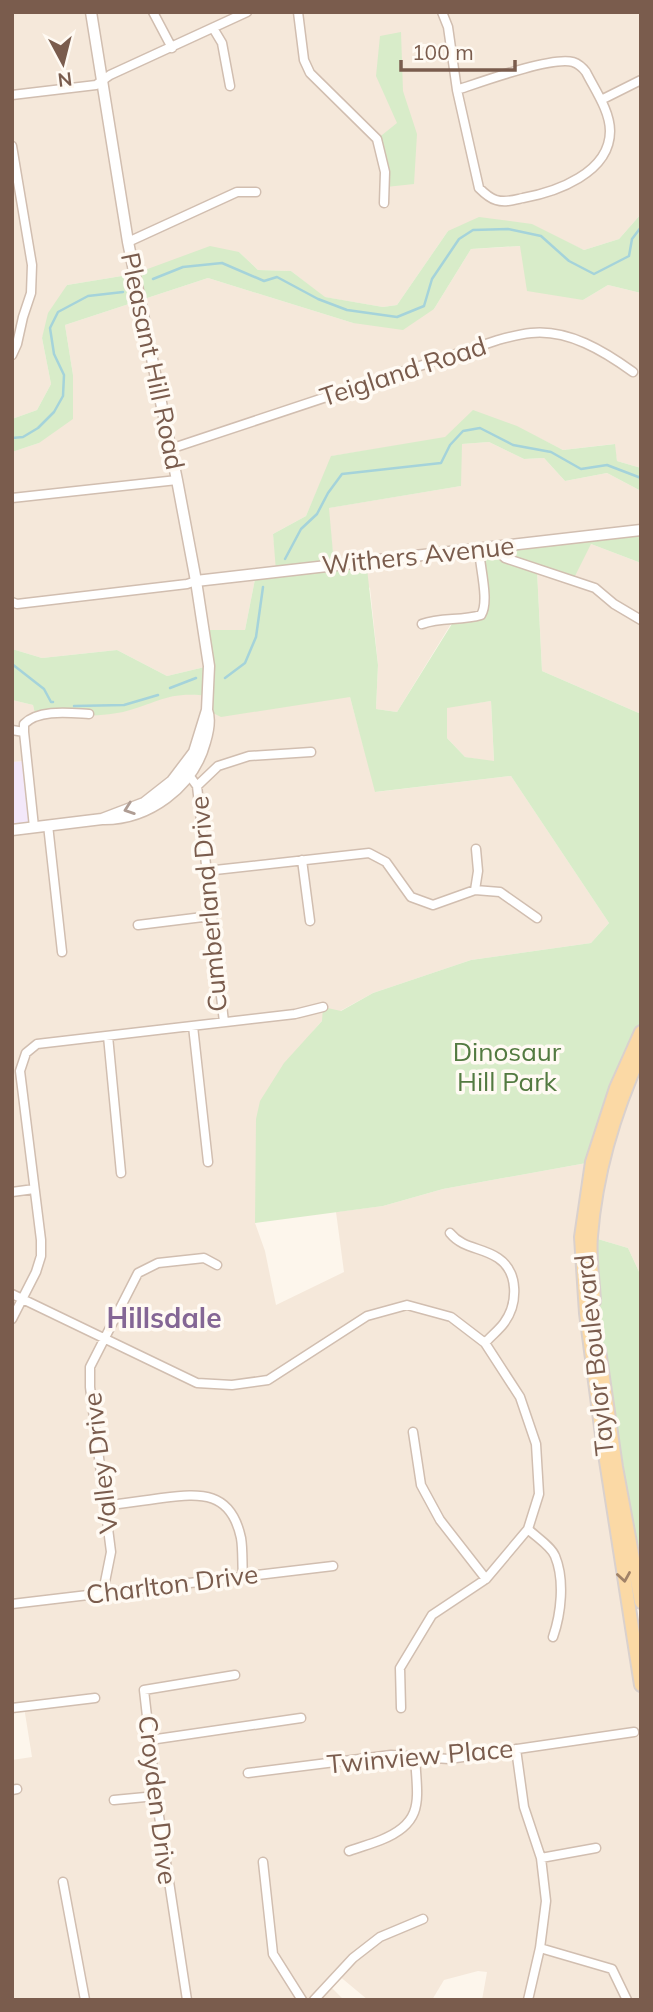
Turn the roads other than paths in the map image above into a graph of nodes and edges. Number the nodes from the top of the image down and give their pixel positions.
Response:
1 (91, 12) edge
2 (153, 12) edge
3 (247, 12) edge
4 (298, 12) edge
5 (442, 12) edge
6 (213, 28) junction
7 (172, 48) junction
8 (102, 80) junction
9 (641, 80) edge
10 (230, 86) dead end
11 (457, 90) junction
12 (12, 95) edge
13 (601, 100) junction
14 (12, 146) edge
15 (256, 192) dead end
16 (384, 203) dead end
17 (128, 242) junction
18 (12, 355) edge
19 (634, 372) dead end
20 (170, 449) junction
21 (177, 480) junction
22 (12, 498) edge
23 (641, 530) edge
24 (479, 547) junction
25 (494, 547) junction
26 (196, 581) junction
27 (12, 602) edge
28 (641, 621) edge
29 (422, 624) dead end
30 (89, 714) dead end
31 (12, 730) edge
32 (23, 732) junction
33 (311, 752) dead end
34 (187, 772) junction
35 (197, 786) junction
36 (48, 825) junction
37 (34, 827) junction
38 (12, 830) edge
39 (476, 849) dead end
40 (302, 860) junction
41 (206, 872) junction
42 (475, 890) junction
43 (211, 916) junction
44 (537, 918) dead end
45 (310, 921) dead end
46 (138, 925) dead end
47 (62, 953) dead end
48 (323, 1007) dead end
49 (224, 1022) junction
50 (193, 1026) junction
51 (641, 1032) edge
52 (108, 1036) junction
53 (641, 1053) edge
54 (208, 1162) dead end
55 (121, 1173) dead end
56 (34, 1189) junction
57 (12, 1192) edge
58 (450, 1233) dead end
59 (217, 1265) dead end
60 (12, 1294) edge
61 (22, 1297) junction
62 (12, 1319) edge
63 (104, 1336) junction
64 (485, 1343) junction
65 (413, 1432) dead end
66 (103, 1506) junction
67 (528, 1529) junction
68 (333, 1566) dead end
69 (243, 1576) junction
70 (486, 1579) junction
71 (103, 1592) junction
72 (641, 1602) edge
73 (12, 1604) edge
74 (552, 1637) dead end
75 (235, 1675) dead end
76 (641, 1685) edge
77 (95, 1698) dead end
78 (12, 1708) edge
79 (401, 1708) dead end
80 (301, 1718) dead end
81 (634, 1732) dead end
82 (150, 1740) junction
83 (516, 1749) junction
84 (415, 1756) junction
85 (248, 1773) dead end
86 (156, 1796) junction
87 (114, 1800) dead end
88 (596, 1847) dead end
89 (349, 1851) dead end
90 (541, 1858) junction
91 (263, 1863) dead end
92 (63, 1882) dead end
93 (423, 1919) dead end
94 (540, 1948) junction
95 (85, 2000) edge
96 (187, 2000) edge
97 (302, 2000) edge
98 (314, 2000) edge
99 (528, 2000) edge
100 (627, 2000) edge

1 - 8 street, Pleasant Hill Road
2 - 7 street
3 - 6 street
4 - 16 street
5 - 11 street
6 - 7 street
6 - 10 street
7 - 8 street
8 - 12 street
8 - 17 street, Pleasant Hill Road
9 - 13 street
11 - 13 street
11 - 13 street
14 - 18 street
15 - 17 street
17 - 20 street, Pleasant Hill Road
19 - 20 street, Teigland Road
20 - 21 street, Pleasant Hill Road
21 - 22 street
21 - 26 street, Pleasant Hill Road
23 - 25 street, Withers Avenue
24 - 25 street, Withers Avenue
24 - 26 street, Withers Avenue
24 - 29 street
25 - 28 street
26 - 27 street
26 - 34 street, Pleasant Hill Road
30 - 32 street
31 - 32 street
32 - 37 street
33 - 35 street
34 - 35 street, Cumberland Drive
34 - 36 street, Pleasant Hill Road
35 - 41 street, Cumberland Drive
36 - 37 street, Pleasant Hill Road
36 - 47 street
37 - 38 street, Pleasant Hill Road
39 - 42 street
40 - 41 street
40 - 42 street
40 - 45 street
41 - 43 street, Cumberland Drive
42 - 44 street
43 - 46 street
43 - 49 street, Cumberland Drive
48 - 49 street
49 - 50 street, Cumberland Drive
50 - 52 street, Cumberland Drive
50 - 54 street
51 -> 76 main road, Taylor Boulevard
52 - 55 street
52 - 56 street, Cumberland Drive
53 - 72 main road, Taylor Boulevard
56 - 57 street
56 - 61 street, Cumberland Drive
58 - 64 street
59 - 63 street, Valley Drive
60 - 61 street
61 - 62 street, Cumberland Drive
61 - 63 street
63 - 64 street
63 - 66 street, Valley Drive
64 - 67 street
65 - 70 street
66 - 69 street
66 - 71 street, Valley Drive
67 - 70 street
67 - 74 street
68 - 69 street, Charlton Drive
69 - 71 street, Charlton Drive
70 - 79 street
71 - 73 street, Charlton Drive
75 - 82 street, Croyden Drive
77 - 78 street
80 - 82 street
81 - 83 street, Twinview Place
82 - 86 street, Croyden Drive
83 - 84 street, Twinview Place
83 - 90 street
84 - 85 street, Twinview Place
84 - 89 street
86 - 87 street
86 - 96 street, Croyden Drive
88 - 90 street
90 - 94 street
91 - 97 street
92 - 95 street
93 - 98 street
94 - 99 street
94 - 100 street

